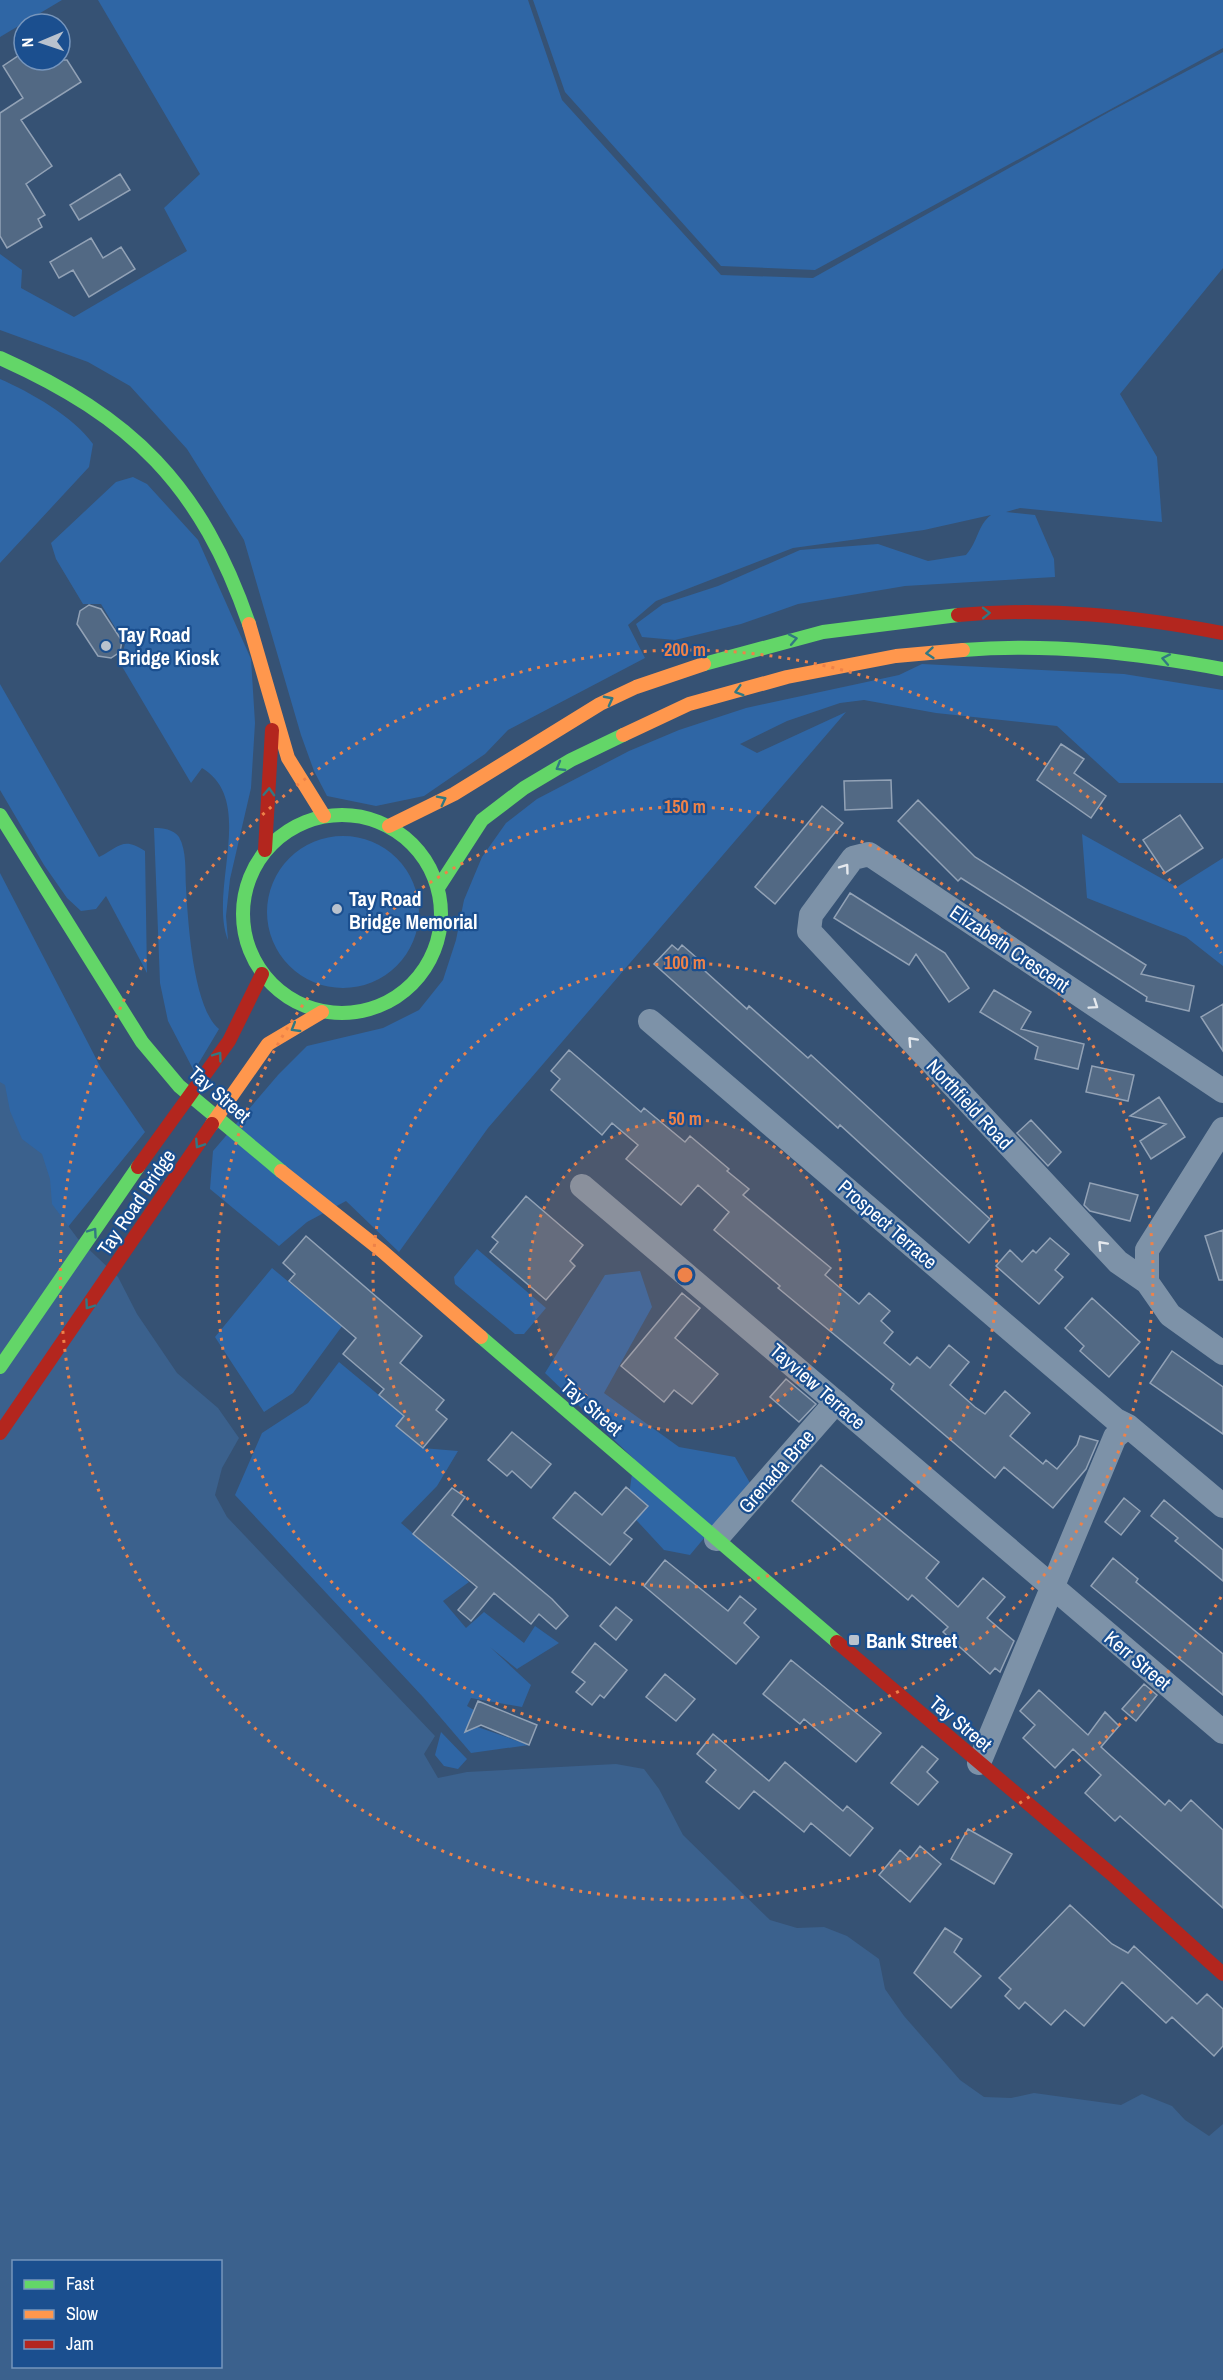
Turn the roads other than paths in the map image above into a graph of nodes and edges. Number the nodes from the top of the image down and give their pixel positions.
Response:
1 (0, 358) edge
2 (1223, 633) edge
3 (1223, 669) edge
4 (273, 714) junction
5 (0, 815) edge
6 (324, 816) junction
7 (389, 826) junction
8 (265, 850) junction
9 (438, 888) junction
10 (811, 915) joint
11 (262, 974) junction
12 (322, 1012) junction
13 (650, 1021) dead end
14 (1223, 1091) edge
15 (1223, 1129) edge
16 (582, 1186) dead end
17 (1147, 1282) junction
18 (1223, 1353) edge
19 (0, 1367) edge
20 (836, 1402) junction
21 (1128, 1426) junction
22 (0, 1433) edge
23 (1223, 1506) edge
24 (716, 1539) junction
25 (1053, 1588) junction
26 (1223, 1732) edge
27 (979, 1764) junction
28 (1223, 1974) edge

1 - 4 main road
7 -> 2 main road
3 -> 9 main road
4 - 6 main road
8 -> 4 main road
5 - 24 main road, Tay Street
6 - 7 main road
6 - 8 main road
7 - 9 main road
8 - 11 main road
9 - 12 main road
10 -> 14 street, Elizabeth Crescent
17 -> 10 street, Northfield Road
11 - 12 main road
19 -> 11 main road, Tay Road Bridge
12 -> 22 main road, Tay Road Bridge
13 - 21 street, Prospect Terrace
15 - 17 street
16 - 20 street, Tayview Terrace
17 - 18 street
20 - 24 street, Grenada Brae
20 - 25 street, Tayview Terrace
21 - 23 street, Prospect Terrace
21 - 25 street
24 - 27 main road, Tay Street
25 - 26 street, Kerr Street
25 - 27 street
27 - 28 main road, Tay Street

